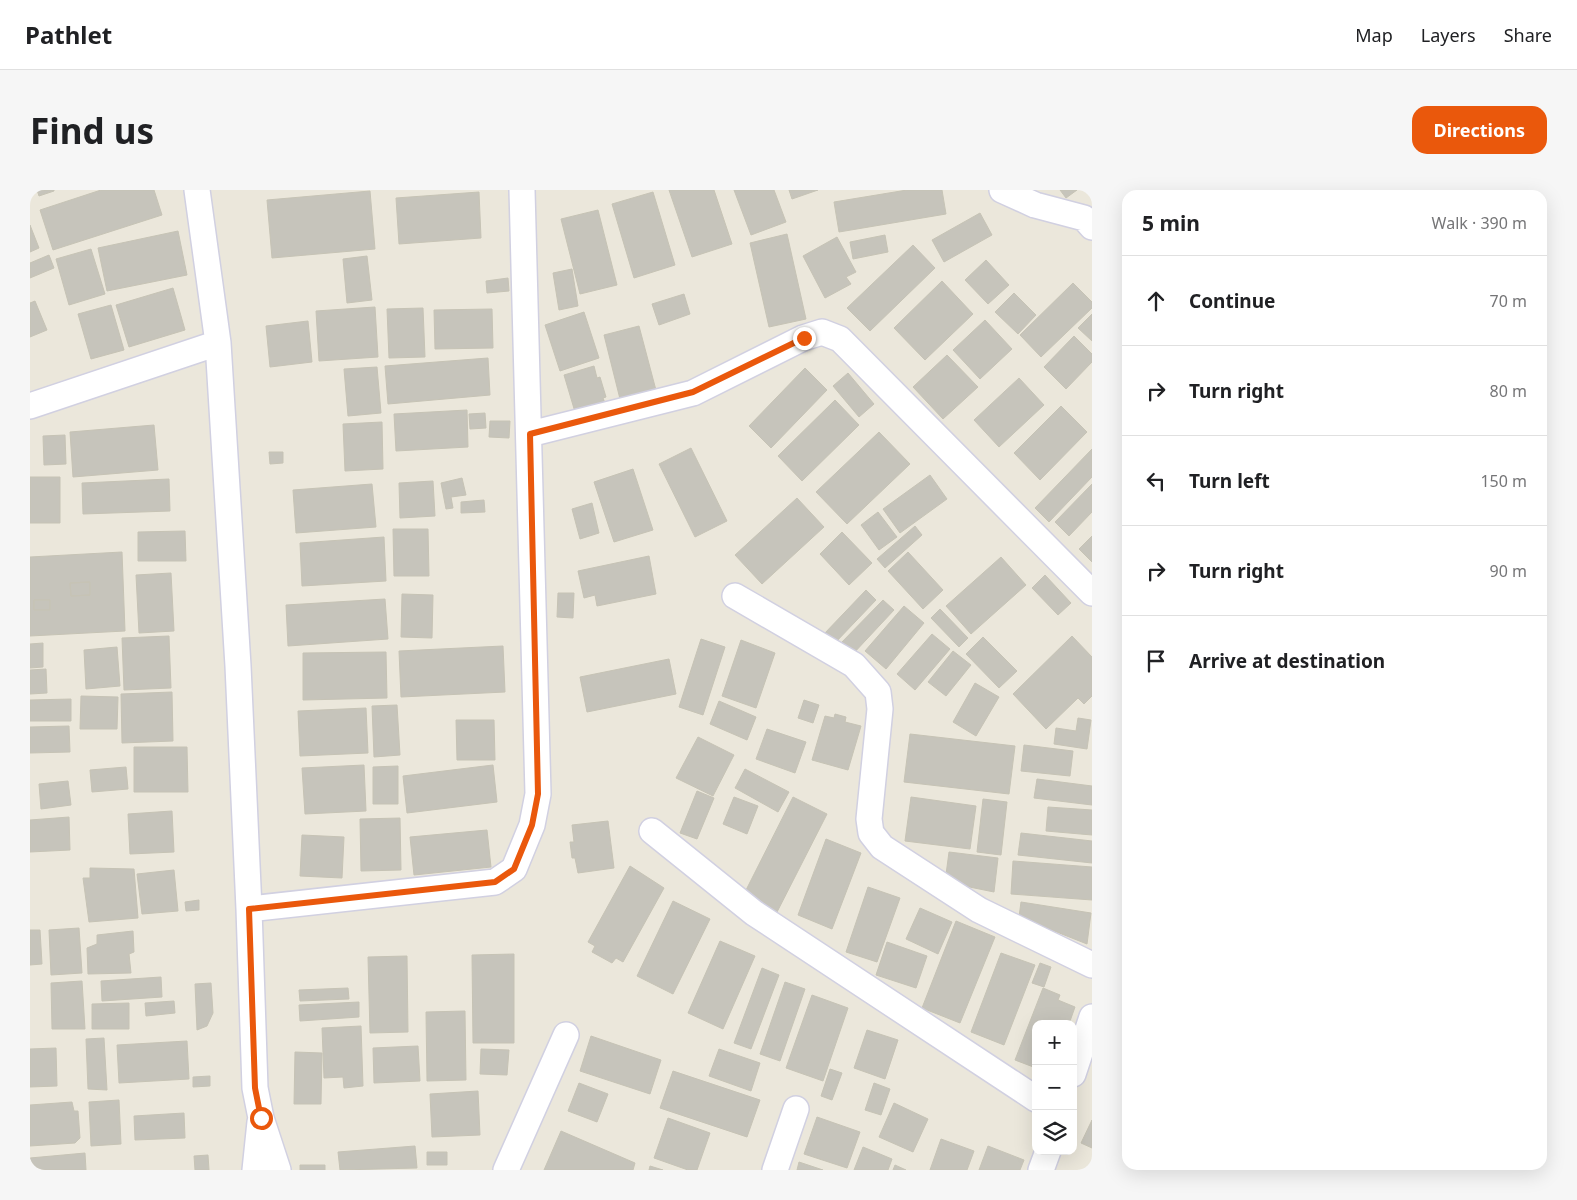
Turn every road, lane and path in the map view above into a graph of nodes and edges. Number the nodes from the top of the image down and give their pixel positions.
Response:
1 (197, 190) edge
2 (522, 190) edge
3 (1002, 190) edge
4 (1089, 219) edge
5 (218, 343) junction
6 (30, 406) edge
7 (530, 434) junction
8 (1092, 593) edge
9 (735, 596) dead end
10 (652, 831) dead end
11 (249, 909) junction
12 (1092, 965) edge
13 (1092, 1016) edge
14 (566, 1035) dead end
15 (1076, 1065) edge
16 (1032, 1096) edge
17 (796, 1109) dead end
18 (261, 1118) junction
19 (1047, 1155) edge
20 (255, 1170) edge
21 (278, 1170) edge
22 (506, 1170) edge
23 (775, 1170) edge
24 (1041, 1170) edge

1 - 5 street
2 - 7 street
3 - 4 street
5 - 6 street
5 - 11 street
7 - 8 street
7 - 11 street
9 - 12 street
10 - 16 street
11 - 18 street
13 - 15 street
14 - 22 street
17 - 23 street
18 - 20 street
18 - 21 street
19 - 24 street

